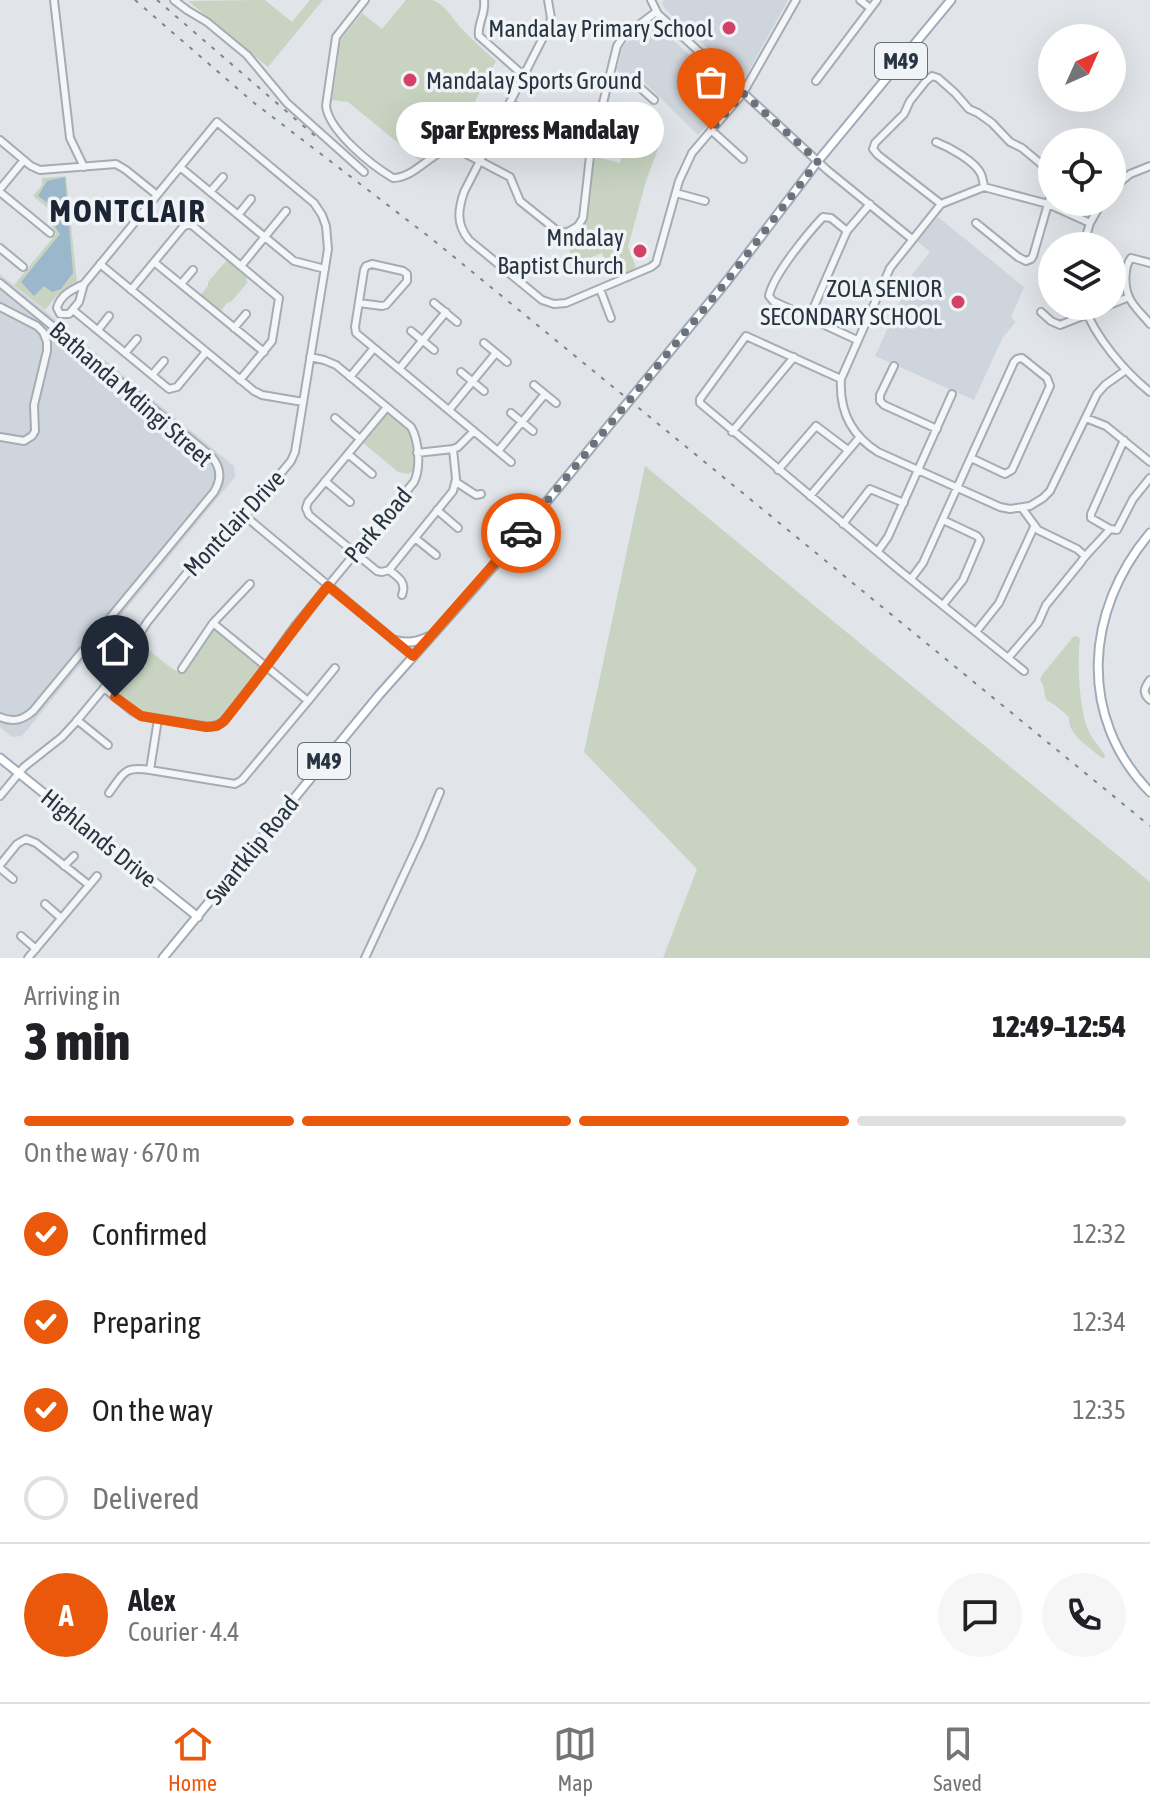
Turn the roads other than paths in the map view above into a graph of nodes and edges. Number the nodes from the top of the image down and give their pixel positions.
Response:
1 (54, 0) edge
2 (174, 0) edge
3 (365, 0) edge
4 (484, 0) edge
5 (548, 0) edge
6 (651, 0) edge
7 (796, 0) edge
8 (860, 0) edge
9 (877, 0) edge
10 (951, 0) edge
11 (870, 8) junction
12 (656, 12) junction
13 (524, 76) junction
14 (609, 77) junction
15 (816, 81) dead end
16 (743, 93) junction
17 (654, 100) dead end
18 (510, 103) junction
19 (527, 112) dead end
20 (711, 130) junction
21 (0, 140) edge
22 (936, 142) dead end
23 (743, 159) dead end
24 (24, 160) junction
25 (480, 161) junction
26 (818, 161) junction
27 (1038, 161) edge
28 (1150, 166) edge
29 (84, 167) junction
30 (180, 167) junction
31 (364, 172) dead end
32 (223, 177) dead end
33 (1126, 177) edge
34 (984, 187) junction
35 (0, 191) edge
36 (210, 192) junction
37 (676, 193) junction
38 (157, 195) junction
39 (251, 199) dead end
40 (705, 201) dead end
41 (1038, 201) edge
42 (870, 204) junction
43 (941, 204) junction
44 (286, 211) dead end
45 (238, 215) junction
46 (1045, 216) edge
47 (1075, 216) edge
48 (1094, 216) edge
49 (976, 223) dead end
50 (1090, 223) junction
51 (847, 231) junction
52 (1087, 232) edge
53 (50, 233) dead end
54 (265, 237) junction
55 (912, 239) junction
56 (0, 248) edge
57 (154, 262) junction
58 (1150, 263) edge
59 (100, 264) junction
60 (241, 266) junction
61 (23, 267) dead end
62 (325, 269) junction
63 (193, 270) dead end
64 (0, 283) edge
65 (84, 284) junction
66 (181, 284) junction
67 (600, 289) junction
68 (131, 290) junction
69 (1129, 297) junction
70 (1126, 298) edge
71 (359, 303) junction
72 (434, 303) dead end
73 (0, 307) edge
74 (73, 310) junction
75 (446, 312) junction
76 (246, 314) dead end
77 (109, 316) dead end
78 (611, 318) dead end
79 (809, 318) junction
80 (1050, 320) edge
81 (1074, 320) edge
82 (1090, 320) edge
83 (457, 322) dead end
84 (1150, 324) edge
85 (234, 328) junction
86 (98, 330) junction
87 (411, 331) dead end
88 (137, 339) dead end
89 (423, 340) junction
90 (857, 340) junction
91 (484, 343) dead end
92 (374, 348) junction
93 (434, 350) dead end
94 (206, 352) junction
95 (264, 352) junction
96 (125, 353) junction
97 (496, 353) junction
98 (310, 357) junction
99 (794, 357) junction
100 (164, 361) dead end
101 (507, 362) dead end
102 (894, 366) dead end
103 (399, 369) junction
104 (1126, 370) junction
105 (461, 372) dead end
106 (152, 375) junction
107 (350, 377) junction
108 (841, 379) junction
109 (240, 380) junction
110 (472, 381) junction
111 (534, 385) dead end
112 (484, 391) dead end
113 (1150, 392) edge
114 (545, 394) junction
115 (952, 394) dead end
116 (303, 402) junction
117 (556, 403) dead end
118 (387, 407) junction
119 (449, 410) junction
120 (511, 413) dead end
121 (335, 418) dead end
122 (1086, 418) junction
123 (522, 422) junction
124 (937, 429) junction
125 (474, 431) junction
126 (533, 431) dead end
127 (732, 432) junction
128 (0, 437) edge
129 (859, 438) junction
130 (360, 439) junction
131 (1124, 440) junction
132 (453, 449) junction
133 (848, 450) junction
134 (498, 451) junction
135 (417, 453) junction
136 (348, 454) junction
137 (971, 458) junction
138 (511, 462) dead end
139 (1150, 462) edge
140 (778, 470) junction
141 (918, 471) junction
142 (372, 474) dead end
143 (1150, 478) edge
144 (325, 481) junction
145 (456, 482) junction
146 (957, 488) junction
147 (481, 494) dead end
148 (810, 496) junction
149 (350, 502) dead end
150 (904, 503) junction
151 (1022, 508) junction
152 (437, 510) junction
153 (245, 516) junction
154 (943, 520) junction
155 (843, 524) junction
156 (1034, 527) junction
157 (458, 528) dead end
158 (1114, 529) junction
159 (1150, 533) edge
160 (415, 538) junction
161 (878, 551) junction
162 (355, 553) junction
163 (436, 555) dead end
164 (1084, 555) junction
165 (389, 570) junction
166 (911, 579) junction
167 (250, 584) dead end
168 (328, 586) junction
169 (402, 595) dead end
170 (943, 605) junction
171 (213, 623) junction
172 (976, 632) junction
173 (432, 635) junction
174 (394, 640) junction
175 (413, 656) junction
176 (1008, 658) junction
177 (267, 667) junction
178 (335, 668) dead end
179 (182, 669) dead end
180 (1024, 671) dead end
181 (1150, 680) edge
182 (104, 688) junction
183 (1150, 700) edge
184 (308, 701) junction
185 (0, 717) edge
186 (158, 719) junction
187 (77, 720) junction
188 (108, 745) dead end
189 (0, 758) edge
190 (150, 770) junction
191 (18, 773) junction
192 (440, 792) dead end
193 (1150, 792) edge
194 (109, 793) dead end
195 (0, 796) edge
196 (43, 834) dead end
197 (36, 843) junction
198 (74, 856) dead end
199 (64, 866) junction
200 (0, 867) edge
201 (97, 876) dead end
202 (13, 879) dead end
203 (89, 885) junction
204 (45, 904) dead end
205 (198, 917) junction
206 (61, 918) junction
207 (21, 936) dead end
208 (36, 949) junction
209 (28, 958) edge
210 (163, 958) edge
211 (365, 958) edge

1 - 29 street
2 - 31 street
3 - 25 street
4 - 13 street
5 - 13 street
6 - 12 street
7 - 16 street
8 - 11 street
9 - 11 street
10 - 26 main road, Swartklip Road / M49
11 - 15 street
12 - 14 street
12 - 16 street
13 - 18 street
14 - 17 street
14 - 25 street
16 - 20 street
16 - 26 street
18 - 19 street
18 - 25 street
20 - 23 street
20 - 37 street
21 - 24 street
22 - 34 street
24 - 29 street
24 - 35 street
25 - 67 street
26 - 42 street
26 - 173 main road, Swartklip Road / M49, bridge
27 - 43 street
28 - 33 street
29 - 38 street
30 - 36 street
30 - 38 street
30 - 62 street, Montclair Drive
32 - 36 street
34 - 41 street
34 - 43 street
35 - 53 street
36 - 45 street
37 - 40 street
37 - 67 street
38 - 59 street
39 - 45 street
42 - 51 street
42 - 55 street
43 - 55 street
44 - 54 street
45 - 54 street
46 - 49 street
47 - 50 street
48 - 50 street
50 - 52 street
51 - 79 street
51 - 79 street
54 - 60 street
54 - 62 street
55 - 90 street
56 - 61 street
57 - 60 street
57 - 66 street
57 - 68 street
58 - 69 street
59 - 65 street
59 - 68 street
60 - 95 street
62 - 98 street, Montclair Drive
63 - 66 street
64 - 185 street, Bathanda Mdingi Street
65 - 74 street
65 - 74 street
66 - 85 street
67 - 78 street
68 - 94 street
69 - 70 street
69 - 84 street
71 - 71 street
71 - 92 street
72 - 75 street
73 - 128 street, Bathanda Mdingi Street
74 - 86 street
75 - 83 street
75 - 89 street
76 - 85 street
77 - 86 street
79 - 90 street
80 - 81 street
82 - 104 street
85 - 95 street
86 - 96 street
87 - 89 street
88 - 96 street
89 - 93 street
89 - 103 street
90 - 108 street
91 - 97 street
92 - 103 street
92 - 107 street
94 - 106 street
94 - 109 street
95 - 109 street
96 - 106 street
97 - 101 street
97 - 110 street
98 - 107 street, Park Road
98 - 116 street, Montclair Drive
99 - 108 street
99 - 127 street
99 - 127 street
100 - 106 street
102 - 124 street
103 - 119 street
104 - 113 street
104 - 122 street
105 - 110 street
107 - 118 street, Park Road
108 - 129 street
109 - 116 street
110 - 112 street
110 - 119 street
111 - 114 street
114 - 117 street
114 - 123 street
115 - 124 street
116 - 153 street, Montclair Drive
118 - 130 street
118 - 135 street, Park Road
119 - 125 street
120 - 123 street
121 - 130 street
122 - 131 street
122 - 151 street
123 - 126 street
123 - 134 street
124 - 141 street
125 - 132 street
125 - 134 street
127 - 140 street
129 - 133 street
129 - 141 street
130 - 136 street
131 - 139 street
131 - 158 street
132 - 135 street
132 - 145 street
133 - 140 street
133 - 148 street
134 - 138 street
135 - 162 street, Park Road
136 - 142 street
136 - 144 street
137 - 137 street
137 - 146 street
140 - 148 street
141 - 146 street
141 - 150 street
143 - 158 street
144 - 149 street
144 - 162 street
145 - 147 street
145 - 152 street
146 - 151 street
146 - 154 street
148 - 155 street
150 - 155 street
150 - 161 street
151 - 156 street
152 - 157 street
152 - 160 street
153 - 168 street
153 - 182 street, Montclair Drive
154 - 166 street
154 - 170 street
155 - 161 street
156 - 164 street
156 - 172 street
158 - 164 street
159 - 193 main road
160 - 163 street
160 - 165 street
161 - 166 street
162 - 165 street
162 - 168 street, Park Road
164 - 176 street
165 - 169 street
166 - 170 street
167 - 171 street
168 - 174 street
168 - 177 street, Park Road
170 - 172 street
171 - 177 street
171 - 179 street
172 - 176 street
173 - 174 main road
173 - 175 main road, Swartklip Road / M49
174 - 175 street
175 - 205 main road, Swartklip Road / M49
176 - 180 street
177 - 184 street
177 - 186 street, Park Road
178 - 184 street
181 - 183 street
182 - 186 street, Park Road
182 - 187 street, Montclair Drive
184 - 190 street
186 - 190 street
187 - 188 street
187 - 191 street, Montclair Drive
189 - 191 main road, Highlands Drive
190 - 194 street
191 - 195 street, Montclair Drive
191 - 205 main road, Highlands Drive
192 - 211 street
196 - 197 street
197 - 199 street
197 - 200 street
198 - 199 street
199 - 203 street
200 - 202 street
201 - 203 street
203 - 206 street
204 - 206 street
205 - 210 main road, Swartklip Road / M49
206 - 208 street
207 - 208 street
208 - 209 street

